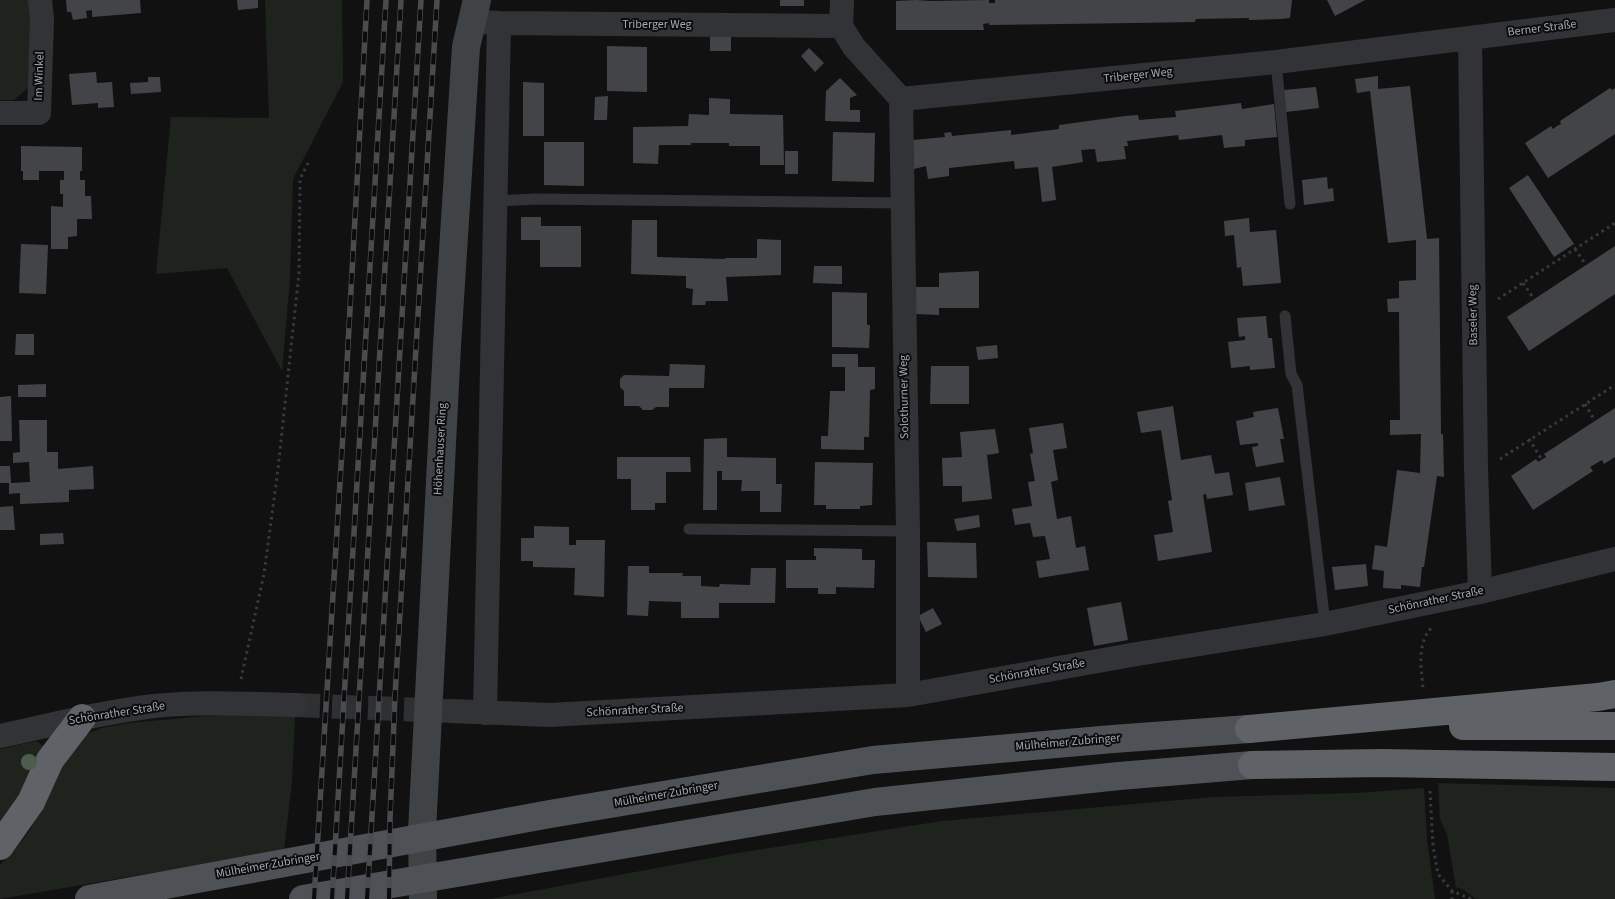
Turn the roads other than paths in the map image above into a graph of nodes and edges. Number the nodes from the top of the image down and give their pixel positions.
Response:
1 (40, 0) edge
2 (842, 0) edge
3 (483, 15) edge
4 (1615, 20) edge
5 (841, 26) junction
6 (1470, 38) junction
7 (1276, 62) junction
8 (901, 100) junction
9 (0, 113) edge
10 (496, 201) junction
11 (902, 203) junction
12 (1290, 204) dead end
13 (1285, 316) dead end
14 (689, 529) dead end
15 (908, 532) junction
16 (1615, 559) edge
17 (1480, 592) junction
18 (1325, 624) junction
19 (1615, 694) edge
20 (908, 695) junction
21 (296, 705) tunnel mouth
22 (451, 711) tunnel mouth
23 (485, 713) junction
24 (82, 718) junction
25 (1615, 726) edge
26 (1257, 729) junction
27 (0, 736) edge
28 (1252, 765) joint
29 (1615, 767) edge
30 (0, 846) edge
31 (89, 899) edge
32 (303, 899) edge
33 (423, 899) edge

1 - 9 street, Im Winkel
2 - 5 street
3 - 5 street, Triberger Weg
3 - 10 street
3 - 33 street, Höhenhauser Ring
4 - 6 street, Berner Straße
5 - 8 street
6 - 7 street, Triberger Weg
6 - 17 street, Baseler Weg
7 - 8 street, Triberger Weg
7 - 12 lane
8 - 11 street, Solothurner Weg
10 - 11 lane
10 - 23 street
11 - 15 street, Solothurner Weg
13 - 18 lane
14 - 15 lane
15 - 20 street, Solothurner Weg
16 - 17 street, Schönrather Straße
17 - 18 street, Schönrather Straße
18 - 20 street, Schönrather Straße
19 - 26 highway
20 - 23 street, Schönrather Straße
21 - 24 street, Schönrather Straße
22 - 23 street, Schönrather Straße
24 - 27 street, Schönrather Straße
24 - 30 highway
25 - 26 highway
26 - 31 main road, Mülheimer Zubringer
28 - 29 highway
28 - 32 main road

